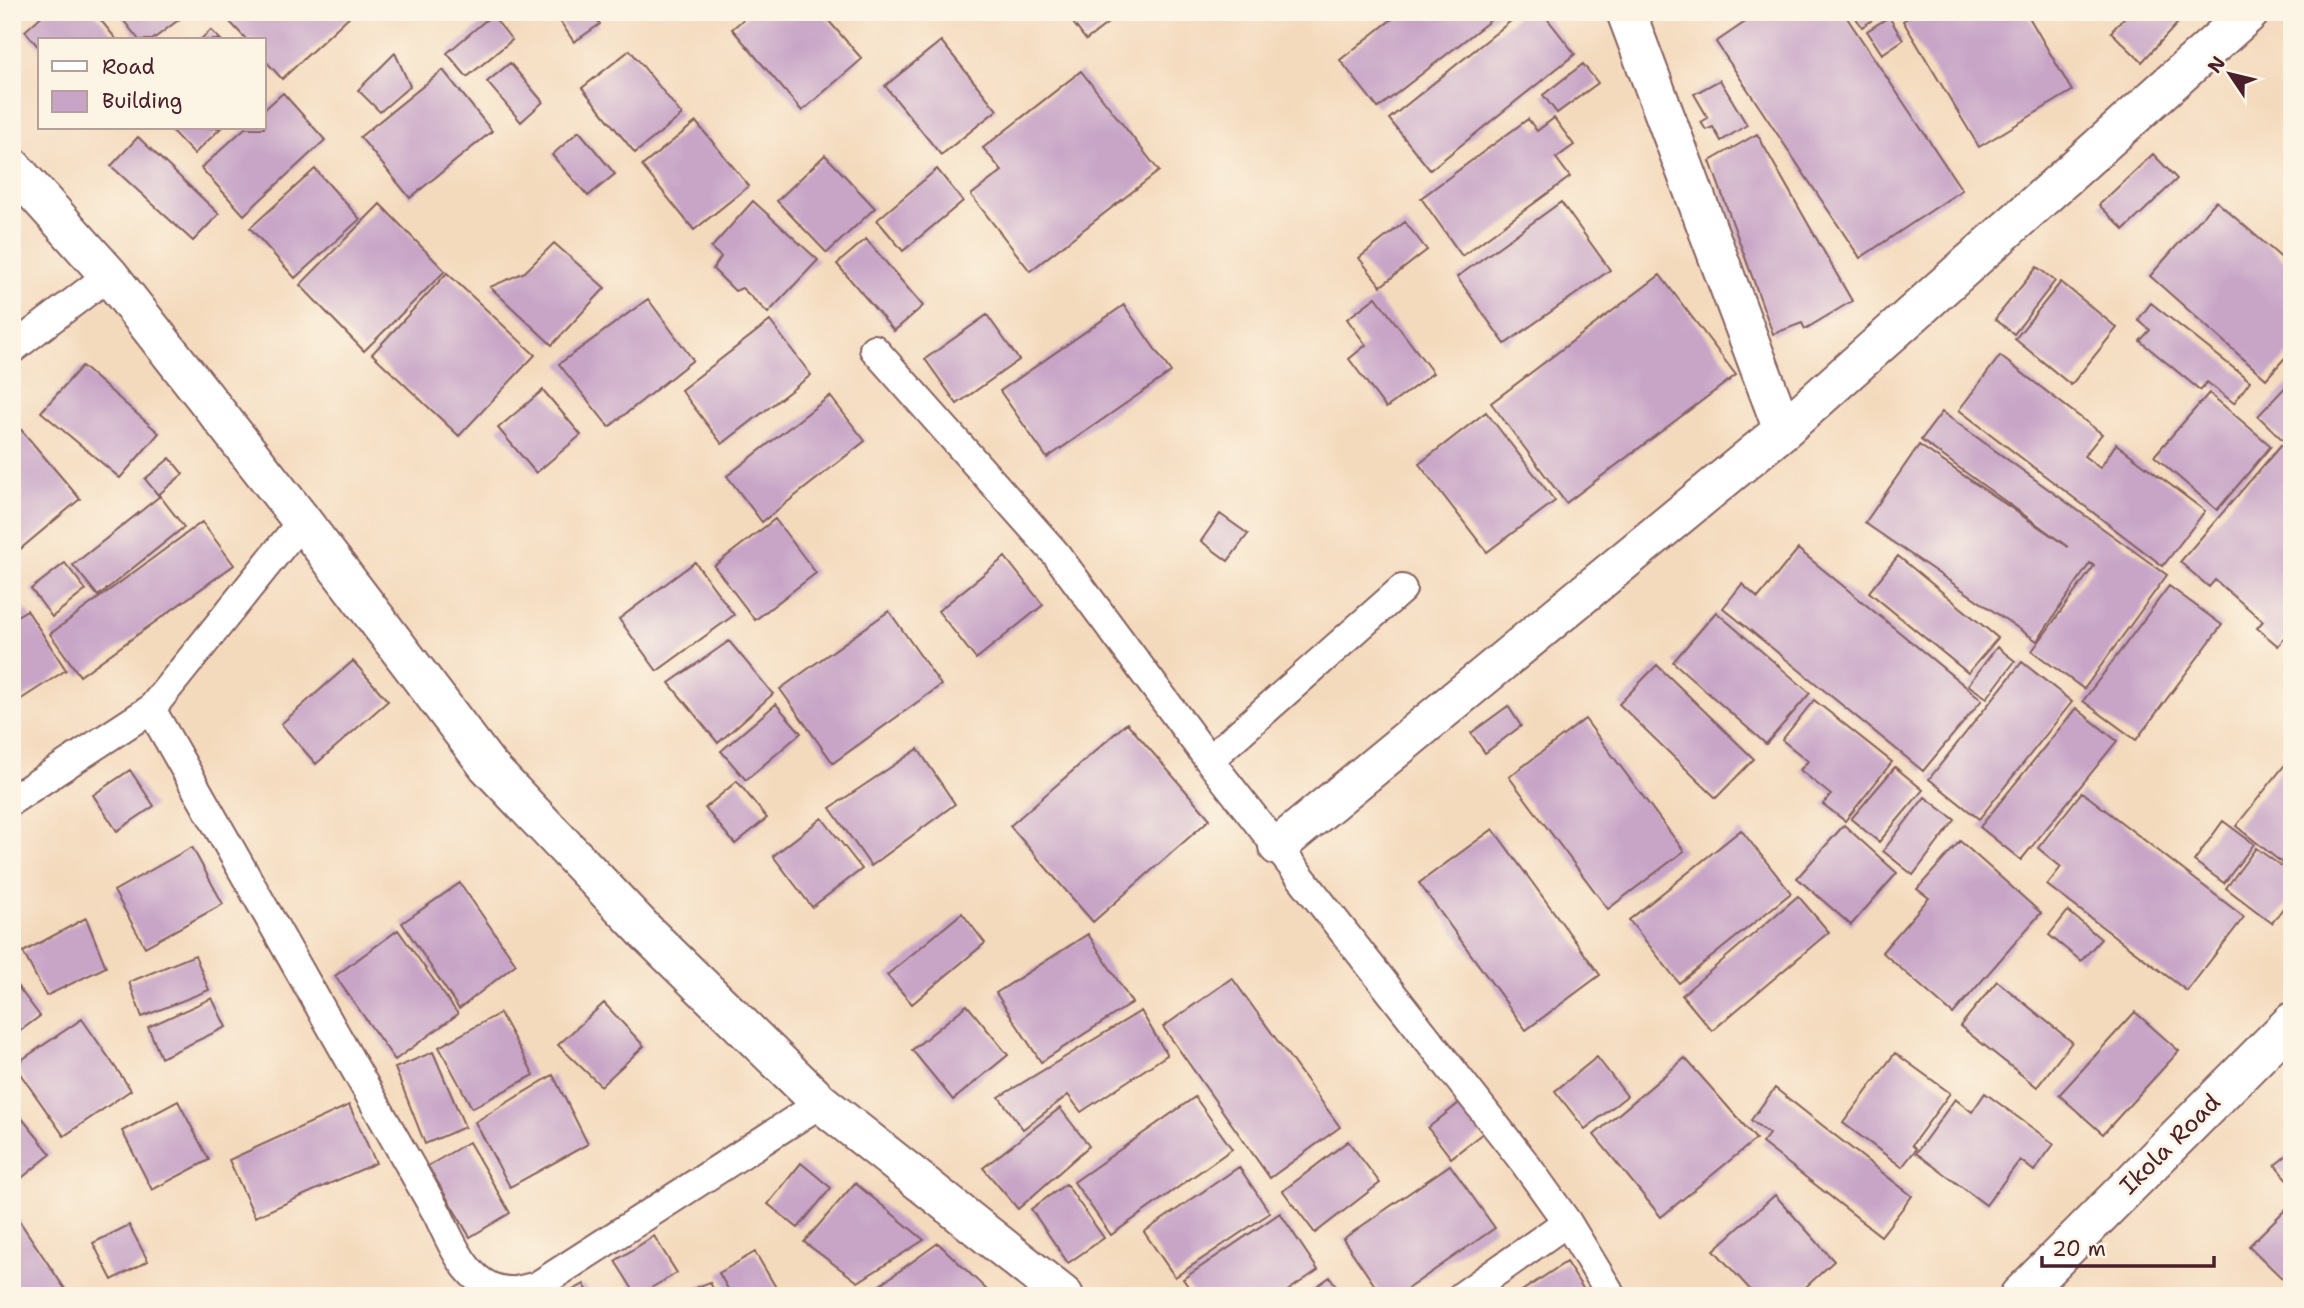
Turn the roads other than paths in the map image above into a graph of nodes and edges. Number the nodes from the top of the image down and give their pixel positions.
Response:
1 (1626, 12) edge
2 (2250, 12) edge
3 (12, 167) edge
4 (109, 275) junction
5 (12, 349) edge
6 (874, 349) dead end
7 (1783, 430) junction
8 (302, 521) junction
9 (1402, 589) dead end
10 (151, 709) junction
11 (1209, 760) junction
12 (12, 800) edge
13 (1278, 846) junction
14 (2292, 1022) edge
15 (821, 1103) junction
16 (1567, 1222) junction
17 (1064, 1296) edge
18 (1462, 1296) edge
19 (1612, 1296) edge
20 (2019, 1296) edge

1 - 7 street
2 - 7 street
3 - 4 street
4 - 5 lane
4 - 8 street
6 - 11 lane
7 - 13 street
8 - 10 lane
8 - 15 street
9 - 11 lane
10 - 12 lane
10 - 15 lane
11 - 13 lane
13 - 16 lane
14 - 20 street, Ikola Road
15 - 17 street
16 - 18 lane
16 - 19 lane

